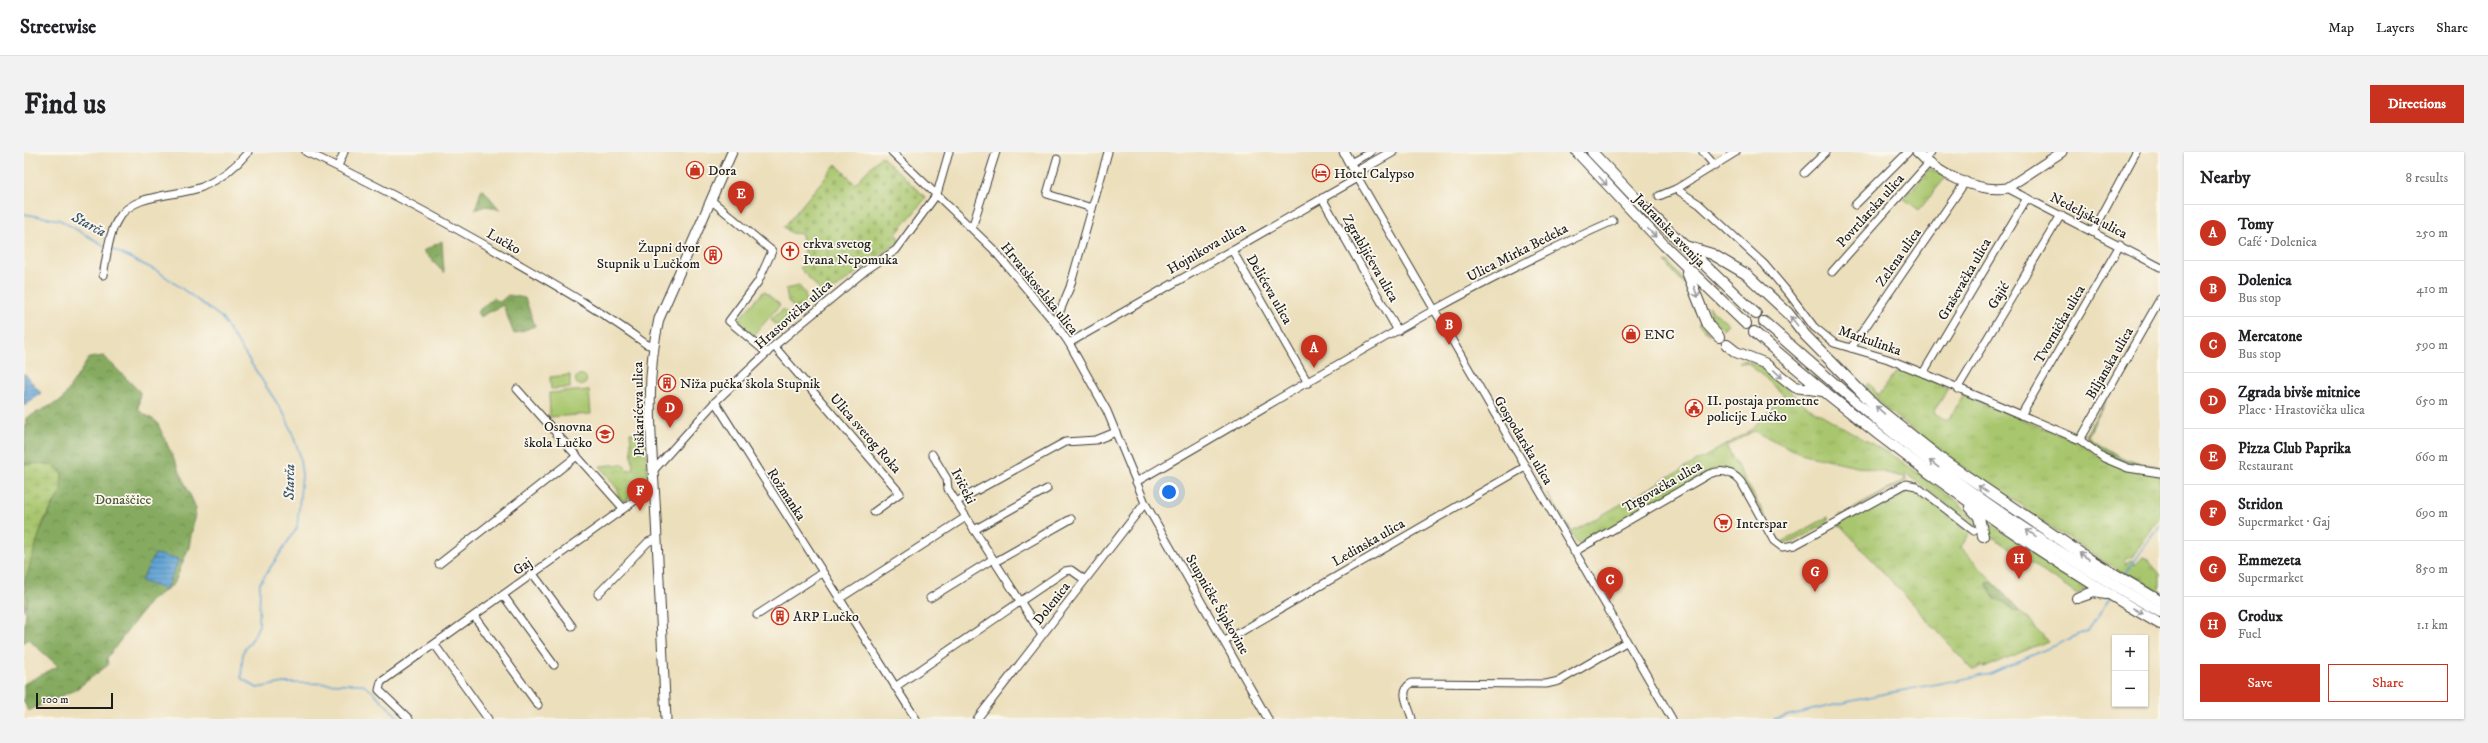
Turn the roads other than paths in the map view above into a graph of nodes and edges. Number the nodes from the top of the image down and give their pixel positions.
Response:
1 (248, 152) edge
2 (306, 152) edge
3 (344, 152) edge
4 (892, 152) edge
5 (948, 152) edge
6 (996, 152) edge
7 (1108, 152) edge
8 (1344, 152) edge
9 (1371, 152) edge
10 (1392, 152) edge
11 (1577, 152) edge
12 (1592, 152) edge
13 (1703, 152) edge
14 (1736, 152) edge
15 (1826, 152) edge
16 (1908, 152) edge
17 (1917, 152) edge
18 (1931, 152) edge
19 (2062, 152) edge
20 (2136, 152) edge
21 (730, 155) edge
22 (1057, 159) dead end
23 (1926, 162) junction
24 (1350, 163) junction
25 (338, 166) junction
26 (1715, 166) junction
27 (1804, 173) dead end
28 (1356, 176) junction
29 (1966, 181) junction
30 (2007, 188) junction
31 (1676, 189) junction
32 (937, 194) junction
33 (1659, 196) dead end
34 (1322, 198) junction
35 (2026, 198) junction
36 (712, 202) junction
37 (1855, 205) dead end
38 (1092, 208) junction
39 (2062, 215) junction
40 (1613, 221) dead end
41 (972, 228) junction
42 (2093, 232) junction
43 (2120, 245) junction
44 (1685, 246) junction
45 (1232, 250) junction
46 (1685, 266) junction
47 (2160, 267) edge
48 (1832, 272) dead end
49 (103, 275) dead end
50 (2160, 299) edge
51 (1434, 311) junction
52 (1756, 314) dead end
53 (1764, 322) dead end
54 (1055, 323) junction
55 (1746, 324) dead end
56 (1398, 331) junction
57 (1754, 332) dead end
58 (1719, 337) dead end
59 (1069, 343) junction
60 (1727, 345) dead end
61 (652, 346) junction
62 (774, 346) junction
63 (1850, 348) junction
64 (767, 353) junction
65 (1923, 373) junction
66 (1308, 383) junction
67 (517, 389) dead end
68 (1956, 389) junction
69 (1823, 392) junction
70 (715, 402) junction
71 (2021, 415) junction
72 (1116, 432) junction
73 (2080, 440) junction
74 (932, 454) dead end
75 (577, 456) junction
76 (1525, 467) junction
77 (653, 471) junction
78 (2160, 473) edge
79 (1136, 482) junction
80 (654, 487) junction
81 (1047, 489) dead end
82 (1961, 496) junction
83 (956, 502) junction
84 (1145, 503) junction
85 (623, 508) junction
86 (874, 512) dead end
87 (966, 517) junction
88 (1071, 519) dead end
89 (974, 530) junction
90 (1978, 534) joint
91 (657, 538) junction
92 (1574, 552) junction
93 (994, 560) junction
94 (439, 564) dead end
95 (822, 573) junction
96 (533, 574) junction
97 (1085, 580) junction
98 (2114, 580) junction
99 (2118, 591) junction
100 (598, 594) dead end
101 (503, 595) junction
102 (930, 598) dead end
103 (2077, 598) dead end
104 (839, 599) junction
105 (1020, 600) junction
106 (2160, 602) edge
107 (2160, 612) edge
108 (757, 615) dead end
109 (474, 616) junction
110 (2160, 624) edge
111 (572, 626) dead end
112 (1042, 635) junction
113 (1225, 641) junction
114 (1626, 642) junction
115 (435, 645) junction
116 (554, 665) dead end
117 (896, 687) junction
118 (538, 705) dead end
119 (409, 719) edge
120 (488, 719) edge
121 (666, 719) edge
122 (916, 719) edge
123 (977, 719) edge
124 (1268, 719) edge
125 (1412, 719) edge
126 (1672, 719) edge

1 - 49 street
2 - 25 street, Lučko
3 - 25 street
4 - 32 street, Hrvatskoselska ulica
5 - 32 street, Hrastovička ulica
6 - 41 street
7 - 38 street
8 - 24 main road
9 - 24 street
10 - 28 main road, Hojnikova ulica
11 -> 46 highway, Jadranska avenija
12 - 44 highway, Jadranska avenija
13 - 26 street
14 - 26 street
15 - 27 street
16 - 37 street
17 - 23 main road
18 - 23 street, Povrtlarska ulica
19 - 30 main road
20 - 42 street
21 - 36 main road, Puškarićeva ulica
22 - 38 street
23 - 29 main road
23 - 48 street, Povrtlarska ulica
24 - 28 main road
25 - 61 street, Lučko
26 - 31 street
28 - 34 street, Hojnikova ulica
28 - 51 street, Gospodarska ulica
29 - 30 main road
29 - 63 street, Zelena ulica
30 - 35 street, Nedeljska ulica
31 - 33 street
31 - 63 street, Markulinka
32 - 41 street, Hrvatskoselska ulica
32 - 62 street, Hrastovička ulica
34 - 45 street, Hojnikova ulica
34 - 56 street, Zgrabljićeva ulica
35 - 39 street, Nedeljska ulica
35 - 65 street, Graševačka ulica
36 - 61 main road, Puškarićeva ulica
36 - 64 street
38 - 54 street
39 - 42 street, Nedeljska ulica
39 - 68 street, Gajić
40 - 51 street, Ulica Mirka Bedeka
41 - 54 street, Hrvatskoselska ulica
42 - 43 street, Nedeljska ulica
43 - 47 street, Nedeljska ulica
43 - 71 street, Tvornička ulica
44 - 52 highway, Jadranska avenija
98 -> 44 highway
45 - 59 street, Hojnikova ulica
45 - 66 street, Delićeva ulica
46 - 55 highway, Jadranska avenija
46 -> 58 highway
50 - 73 street, Biljanska ulica
51 - 56 street
51 - 76 street, Gospodarska ulica
98 -> 53 highway
54 - 59 street, Hrvatskoselska ulica
56 - 66 street
57 - 69 highway
59 - 72 street, Hrvatskoselska ulica
60 -> 69 highway
61 - 77 main road, Puškarićeva ulica
62 - 64 street, Hrastovička ulica
62 - 86 street, Ulica svetog Roka
63 - 65 street, Markulinka
64 - 70 street, Hrastovička ulica
65 - 68 street, Markulinka
66 - 79 street
67 - 75 street
68 - 71 street, Markulinka
69 - 82 highway
70 - 77 street, Hrastovička ulica
70 - 95 street, Rožmanka
71 - 73 street, Markulinka
72 - 79 street, Hrvatskoselska ulica
72 - 83 street
73 - 78 street, Markulinka
74 - 83 street, Ivičeki
75 - 85 street
75 - 94 street
76 - 92 street, Gospodarska ulica
76 - 113 street, Ledinska ulica
77 - 80 main road, Puškarićeva ulica
79 - 84 street, Hrvatskoselska ulica
80 - 85 street, Gaj
80 - 91 main road, Puškarićeva ulica
81 - 89 street
82 - 90 highway
82 - 99 highway
83 - 87 street, Ivičeki
84 - 97 street, Dolenica
84 - 113 street, Stupničke Šipkovine
85 - 96 street, Gaj
87 - 89 street, Ivičeki
87 - 104 street
88 - 93 street
89 - 93 street, Ivičeki
90 - 92 street, Trgovačka ulica
91 - 100 street
91 - 121 main road, Puškarićeva ulica
92 - 114 street, Gospodarska ulica
93 - 102 street
93 - 105 street, Ivičeki
95 - 104 street, Rožmanka
95 - 108 street
96 - 101 street, Gaj
96 - 111 street
97 - 105 street
97 - 112 street, Dolenica
98 - 99 highway
99 - 103 highway
99 - 106 highway
99 - 107 highway
99 -> 110 highway
101 - 109 street, Gaj
101 - 116 street
104 - 117 street, Rožmanka
105 - 112 street, Ivičeki
105 - 117 street
109 - 115 street, Gaj
109 - 118 street
112 - 123 street, Dolenica
113 - 124 street, Stupničke Šipkovine
114 - 125 street
114 - 126 street, Gospodarska ulica
115 - 119 street, Gaj
115 - 120 street
117 - 122 street, Rožmanka

